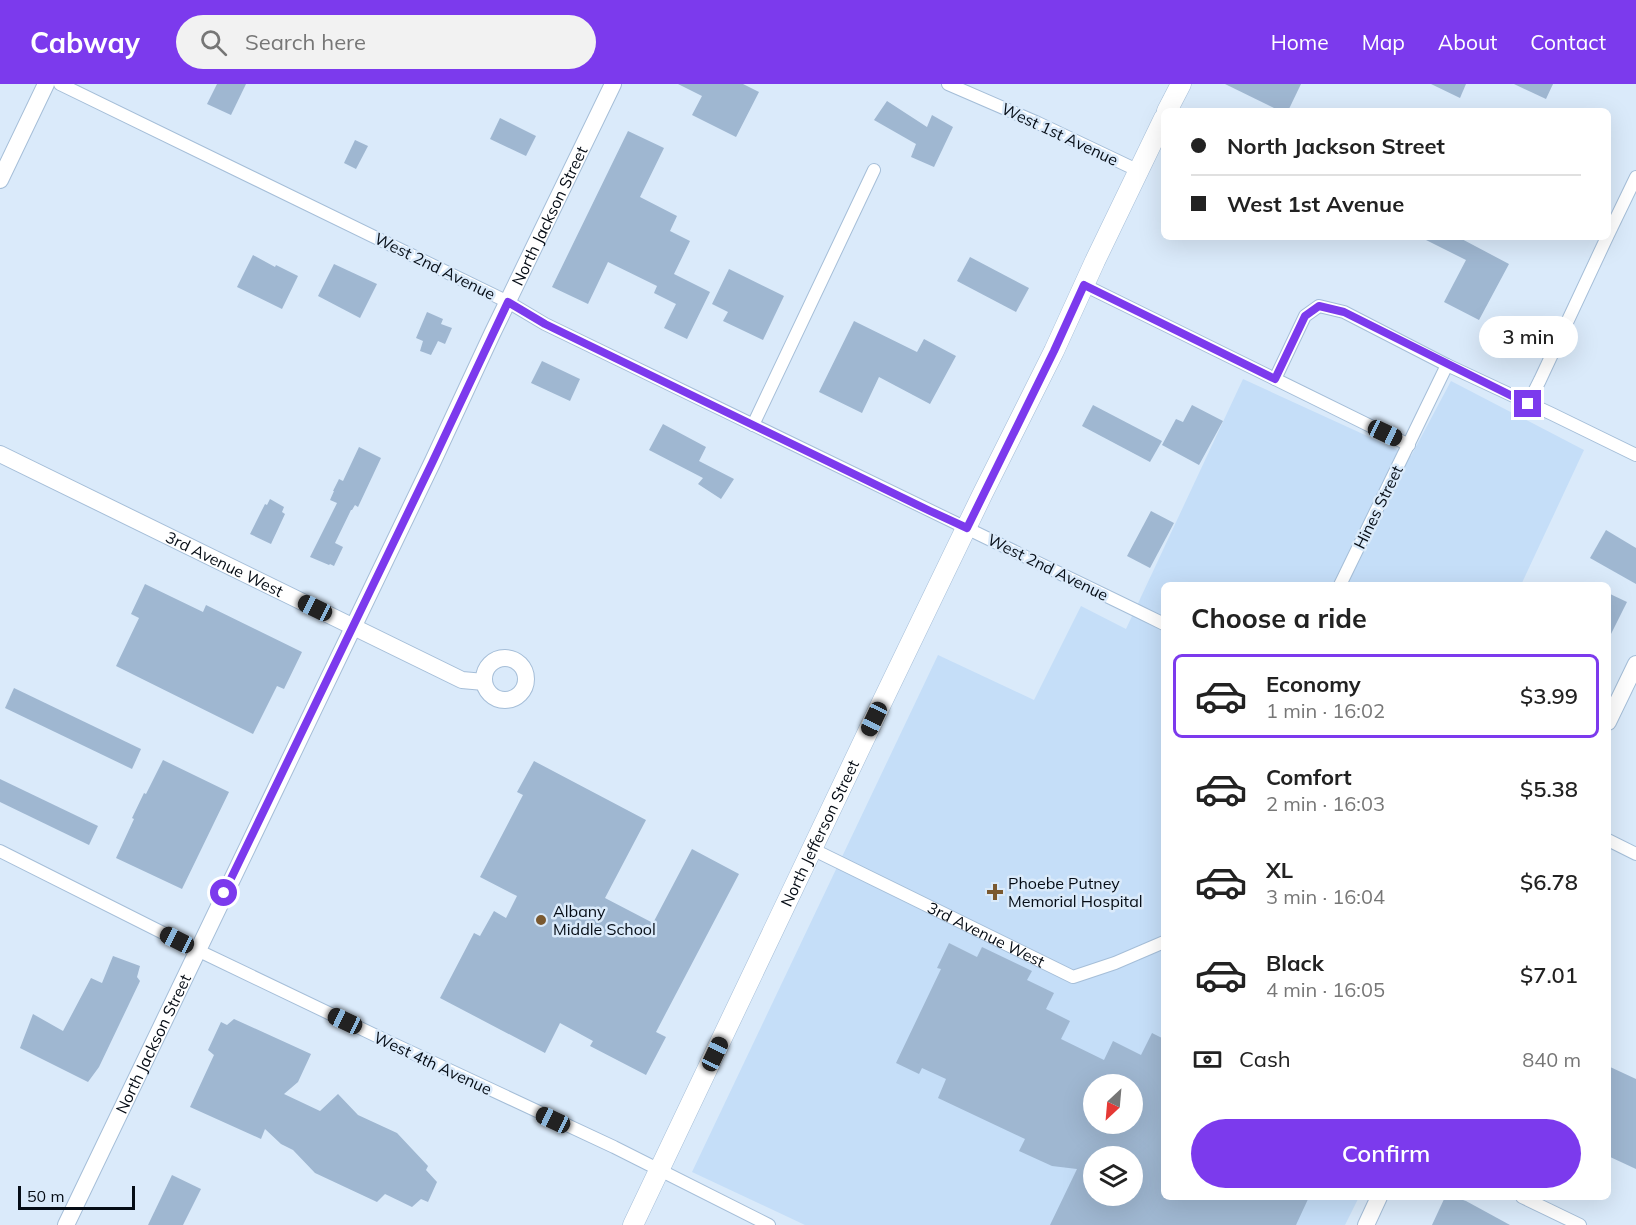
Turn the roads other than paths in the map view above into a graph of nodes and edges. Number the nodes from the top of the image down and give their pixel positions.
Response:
1 (46, 84) edge
2 (60, 84) edge
3 (613, 84) edge
4 (948, 84) edge
5 (1181, 84) edge
6 (1169, 108) edge
7 (1161, 124) edge
8 (874, 170) dead end
9 (1139, 171) junction
10 (1636, 177) edge
11 (0, 180) edge
12 (1611, 230) edge
13 (1606, 240) edge
14 (1084, 285) junction
15 (508, 302) junction
16 (1448, 365) junction
17 (1275, 379) junction
18 (1528, 404) junction
19 (753, 425) junction
20 (1409, 445) junction
21 (0, 454) edge
22 (1636, 455) edge
23 (967, 528) junction
24 (1341, 582) edge
25 (1161, 623) edge
26 (353, 626) junction
27 (1636, 664) edge
28 (484, 682) dead end
29 (1611, 716) edge
30 (1611, 842) edge
31 (812, 849) junction
32 (0, 851) edge
33 (1636, 854) edge
34 (1161, 943) edge
35 (197, 950) junction
36 (659, 1170) junction
37 (1378, 1200) edge
38 (1528, 1200) edge
39 (66, 1225) edge
40 (633, 1225) edge
41 (769, 1225) edge
42 (1366, 1225) edge
43 (1580, 1225) edge

1 - 11 street
2 - 15 street, West 2nd Avenue
3 - 15 street, North Jackson Street
4 - 9 street, West 1st Avenue
5 - 6 main road
7 - 9 main road, North Jefferson Street
8 - 19 street
9 - 14 main road, North Jefferson Street
10 - 12 street
13 - 18 street
14 - 17 street
14 - 23 main road, North Jefferson Street
15 - 19 street, West 2nd Avenue
15 - 26 street, North Jackson Street
16 - 17 street
16 - 18 street
16 - 20 street, Hines Street
17 - 20 street
18 - 22 street
19 - 23 street, West 2nd Avenue
20 - 24 street, Hines Street
21 - 26 street, 3rd Avenue West
23 - 25 street, West 2nd Avenue
23 - 31 main road, North Jefferson Street
26 - 28 street, 3rd Avenue West
26 - 35 street, North Jackson Street
27 - 29 street
30 - 33 street
31 - 34 street, 3rd Avenue West
31 - 36 main road, North Jefferson Street
32 - 35 street, West 4th Avenue
35 - 36 street, West 4th Avenue
35 - 39 street, North Jackson Street
36 - 40 main road, North Jefferson Street
36 - 41 street, West 4th Avenue
37 - 42 street
38 - 43 street

